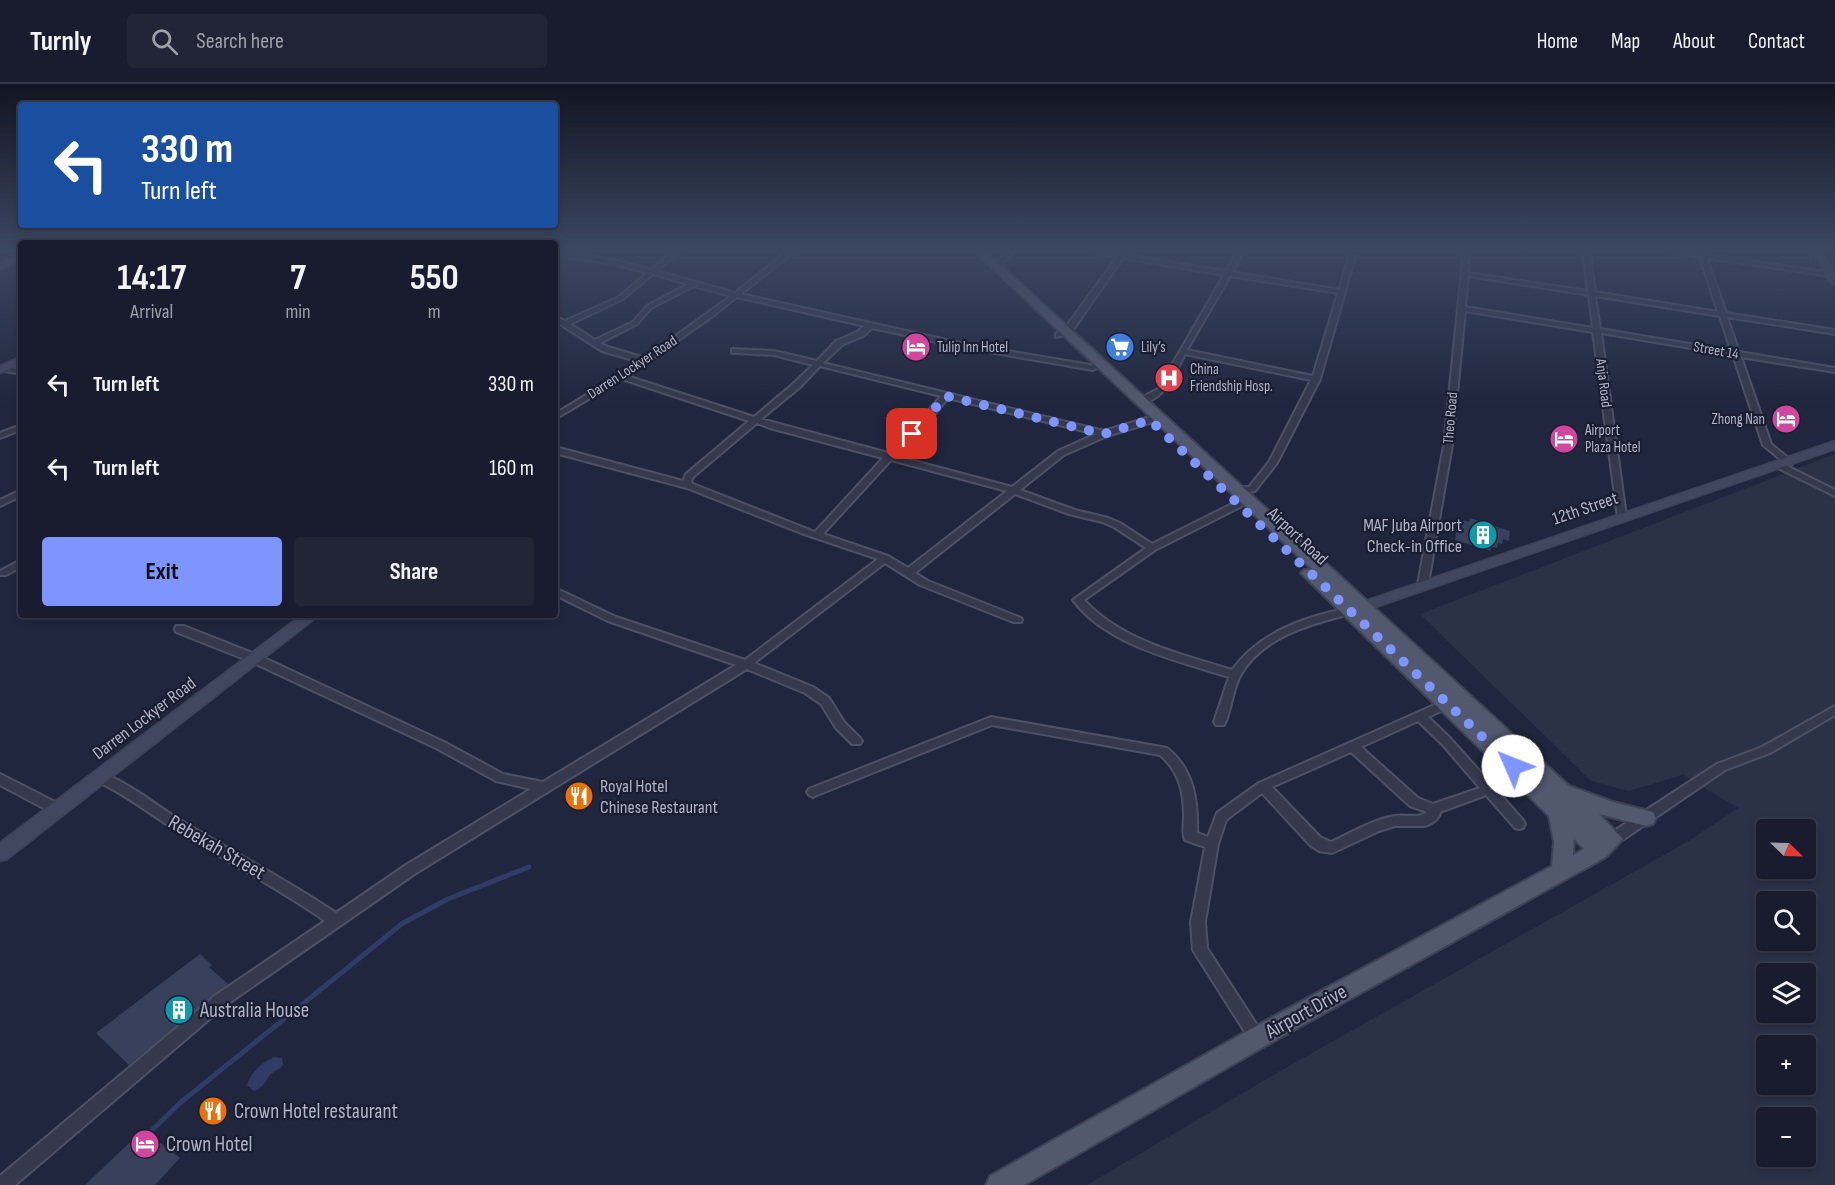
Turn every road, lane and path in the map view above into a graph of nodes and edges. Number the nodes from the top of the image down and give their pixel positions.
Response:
1 (614, 301) edge
2 (660, 301) edge
3 (726, 301) edge
4 (764, 301) edge
5 (1027, 301) edge
6 (1030, 301) edge
7 (1087, 301) edge
8 (1213, 301) edge
9 (1339, 301) edge
10 (1462, 301) edge
11 (1593, 301) edge
12 (1640, 301) edge
13 (1719, 301) edge
14 (1461, 308) junction
15 (1723, 314) junction
16 (558, 319) edge
17 (566, 323) junction
18 (871, 325) junction
19 (1596, 329) junction
20 (1835, 332) edge
21 (1063, 334) junction
22 (596, 342) junction
23 (735, 351) dead end
24 (1185, 352) junction
25 (1736, 353) junction
26 (18, 361) edge
27 (646, 361) junction
28 (817, 365) junction
29 (2, 368) edge
30 (1093, 368) junction
31 (1835, 370) edge
32 (18, 371) edge
33 (622, 376) junction
34 (1316, 379) junction
35 (946, 396) junction
36 (1142, 401) junction
37 (558, 415) edge
38 (756, 420) junction
39 (1150, 420) junction
40 (18, 428) edge
41 (1104, 434) junction
42 (0, 435) edge
43 (1835, 445) edge
44 (558, 451) edge
45 (892, 457) junction
46 (1784, 464) junction
47 (690, 486) junction
48 (1012, 490) junction
49 (1835, 493) edge
50 (18, 494) edge
51 (1237, 497) junction
52 (0, 503) edge
53 (1621, 516) junction
54 (818, 534) junction
55 (1152, 548) junction
56 (885, 558) junction
57 (18, 565) edge
58 (910, 572) junction
59 (3, 573) dead end
60 (1423, 584) junction
61 (558, 592) edge
62 (1356, 609) junction
63 (308, 618) edge
64 (1017, 620) dead end
65 (180, 628) dead end
66 (256, 659) junction
67 (746, 664) junction
68 (1235, 675) junction
69 (1448, 703) junction
70 (1835, 710) edge
71 (1420, 716) junction
72 (1220, 722) dead end
73 (856, 741) dead end
74 (1352, 746) junction
75 (98, 777) junction
76 (0, 779) edge
77 (1263, 786) junction
78 (542, 787) junction
79 (1556, 788) junction
80 (1487, 790) junction
81 (813, 792) dead end
82 (1433, 808) junction
83 (1557, 809) junction
84 (58, 810) junction
85 (1646, 818) junction
86 (1519, 824) dead end
87 (1212, 844) junction
88 (1606, 845) junction
89 (0, 853) edge
90 (1562, 870) junction
91 (335, 920) junction
92 (1257, 1038) junction
93 (2, 1185) edge
94 (999, 1185) edge

1 - 17 street
2 - 22 street
3 - 27 street, Darren Lockyer Road
4 - 18 street
5 - 21 main road, Airport Road
6 - 21 main road, Airport Road
7 - 21 street
8 - 24 street
9 - 34 street
10 - 14 street, Theo Road
11 - 19 street, Anja Road
12 - 15 street
13 - 15 street
14 - 19 street, Street 14
14 - 60 street, Theo Road
15 - 20 street
15 - 25 street
16 - 17 street
17 - 22 street
18 - 28 street
18 - 30 street
19 - 25 street, Street 14
19 - 53 street, Anja Road
21 - 30 main road, Airport Road
21 - 36 main road, Airport Road
22 - 27 street
23 - 28 street
24 - 34 street
24 - 36 street
25 - 31 street, Street 14
25 - 46 street
26 - 29 street
27 - 33 street, Darren Lockyer Road
28 - 35 street
28 - 38 street
29 - 32 street
30 - 39 main road, Airport Road
33 - 37 street, Darren Lockyer Road
33 - 38 street
34 - 51 street
35 - 41 street
35 - 45 street
36 - 51 main road, Airport Road
38 - 45 street
38 - 47 street
39 - 41 street
39 - 51 main road, Airport Road
40 - 42 street
41 - 48 street
43 - 46 street, 12th Street
44 - 47 street
45 - 48 street
45 - 54 street
46 - 49 street
46 - 53 street, 12th Street
47 - 54 street
48 - 55 street
48 - 58 street
50 - 52 street
51 - 55 street
51 - 62 main road, Airport Road
53 - 60 street, 12th Street
54 - 56 street
55 - 68 street
56 - 58 street
56 - 67 street
57 - 59 street
58 - 64 street
60 - 62 street, 12th Street
61 - 67 street
62 - 68 street
62 - 69 main road, Airport Road
62 - 79 main road, Airport Road
63 - 66 street, Darren Lockyer Road
65 - 66 street
66 - 75 street, Darren Lockyer Road
66 - 78 street
67 - 73 street
67 - 78 street
68 - 72 street
69 - 71 street
69 - 83 main road, Airport Road
70 - 85 street
71 - 74 street
71 - 80 street
74 - 77 street
74 - 82 street
75 - 84 street, Darren Lockyer Road
75 - 91 street, Rebekah Street
76 - 84 street
77 - 82 street
77 - 87 street
78 - 91 street
79 - 85 main road
79 - 88 main road, Airport Road
80 - 82 street
80 - 86 street
81 - 87 street
83 - 88 main road, Airport Road
83 - 90 main road
84 - 89 street, Darren Lockyer Road
85 - 88 street
87 - 92 street
88 - 90 main road, Airport Drive
90 - 92 main road, Airport Drive
91 - 93 street
92 - 94 main road, Airport Drive

